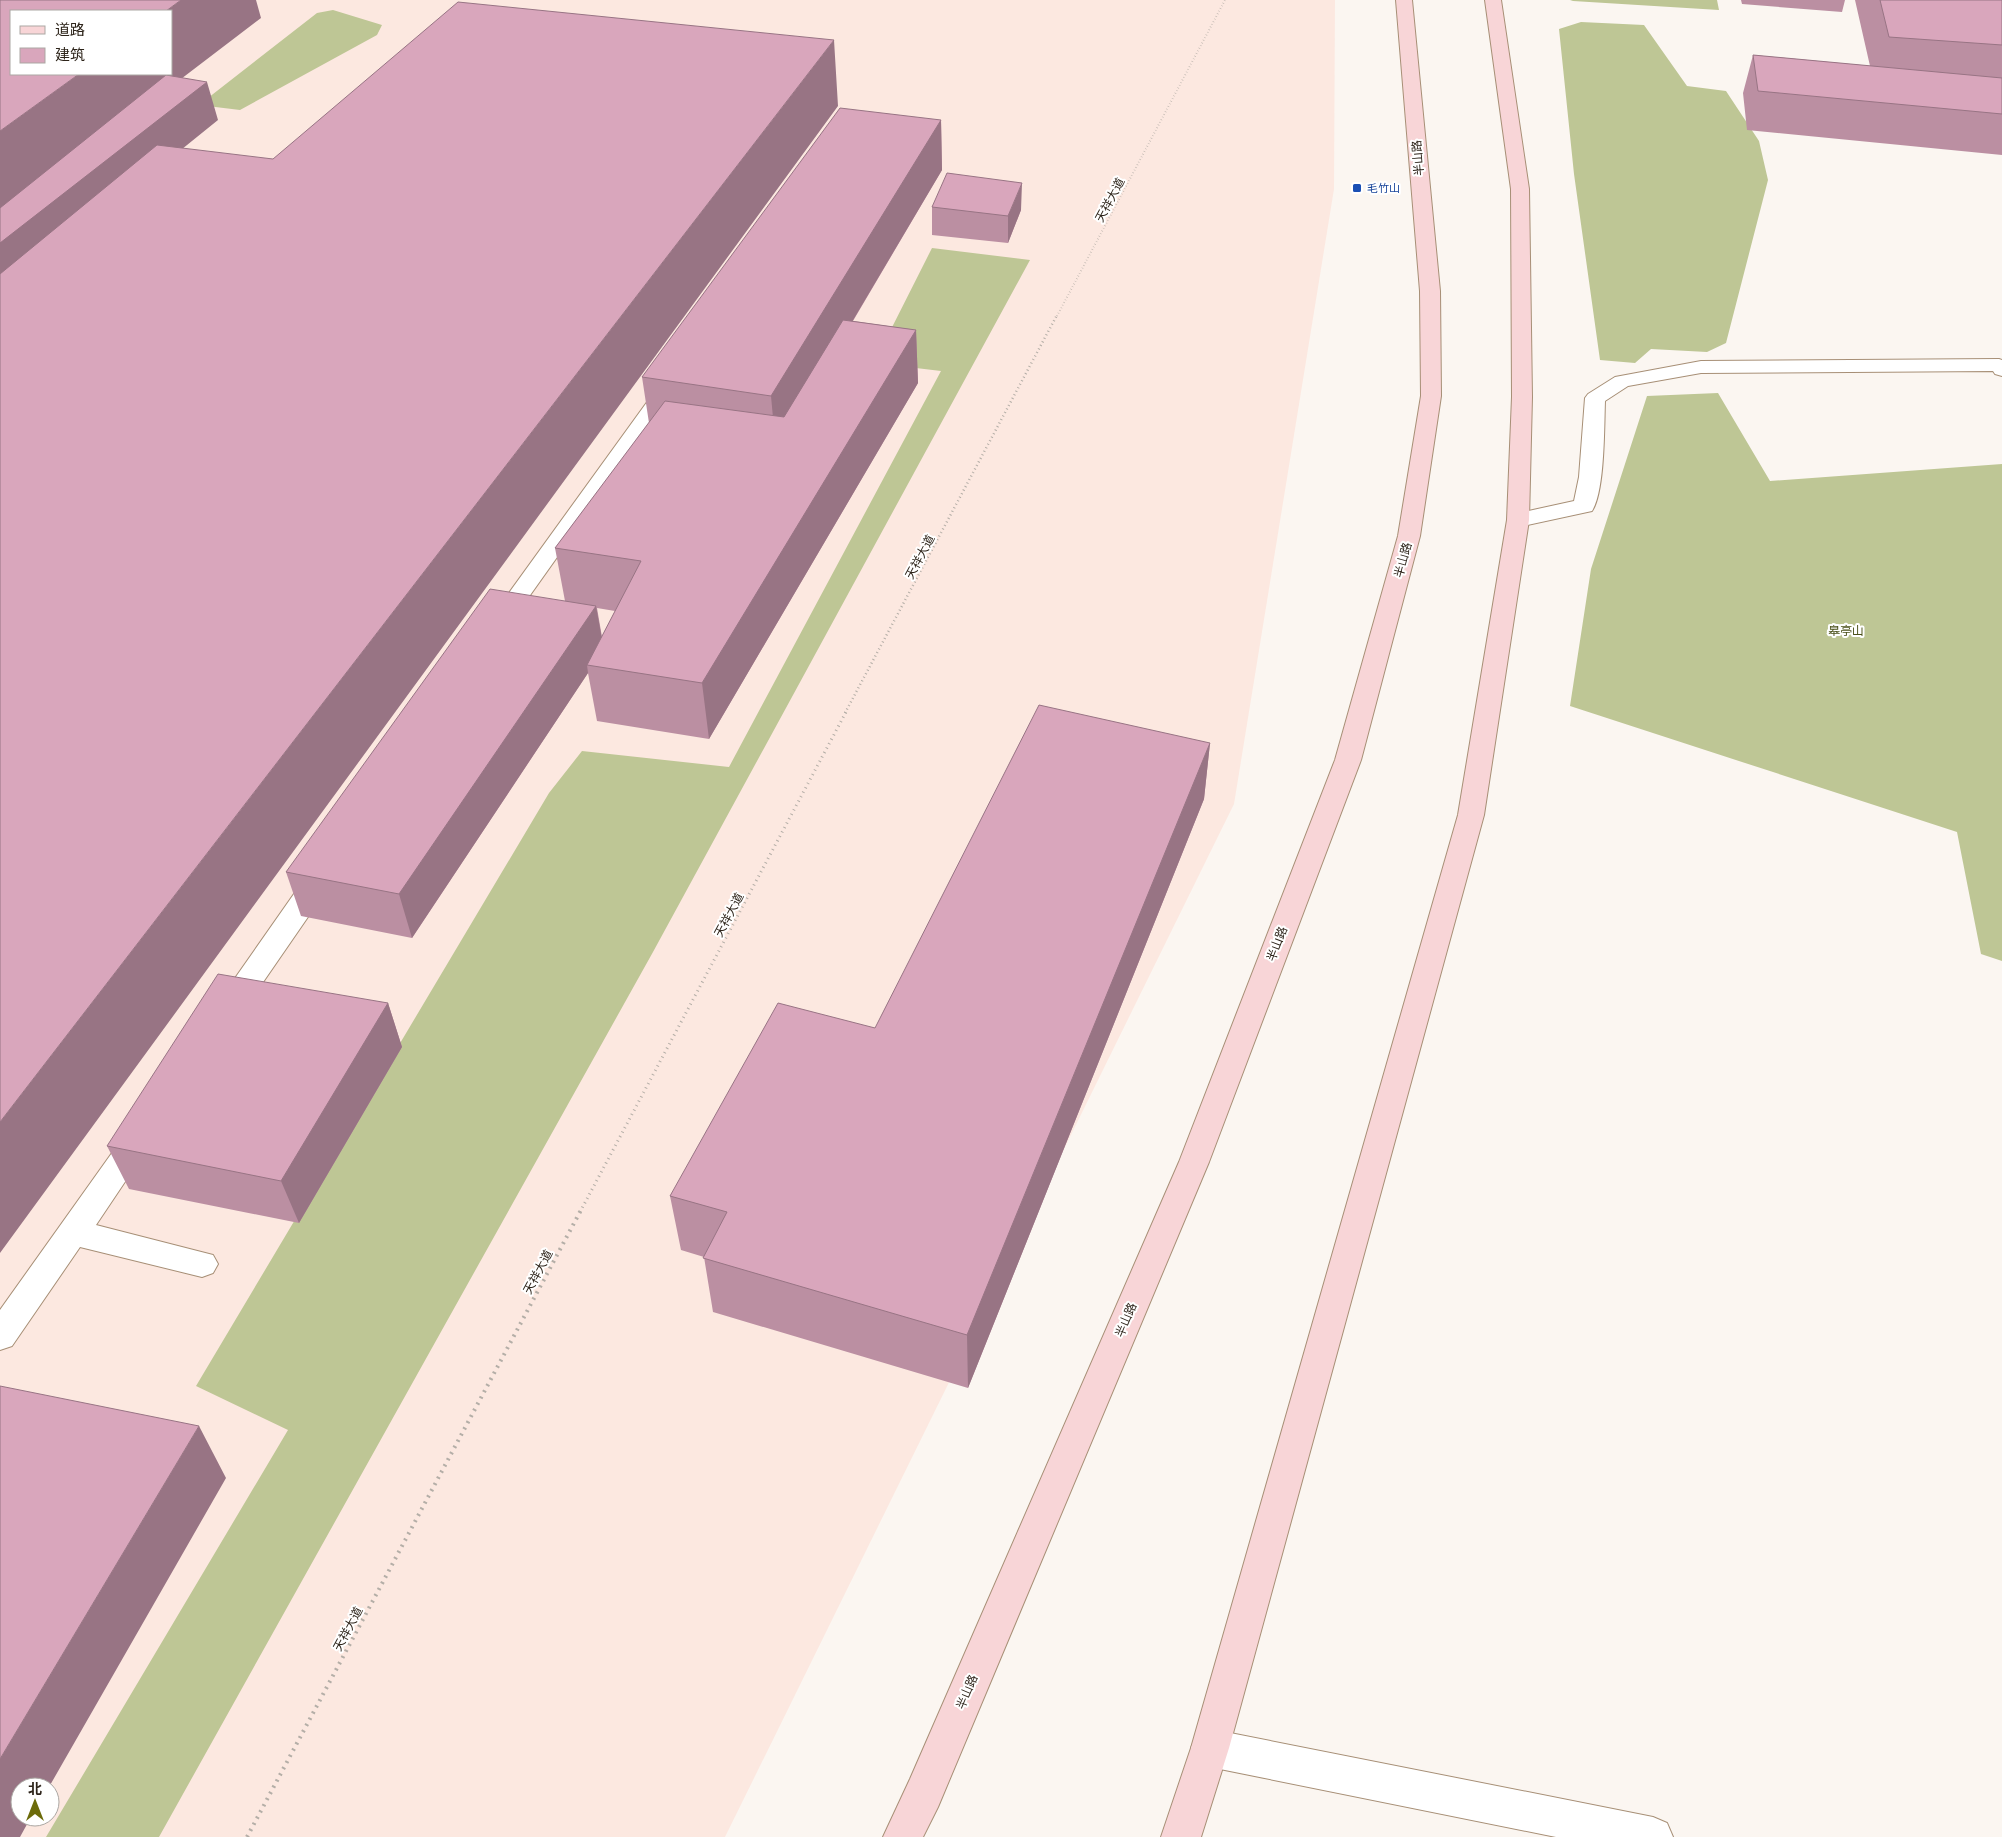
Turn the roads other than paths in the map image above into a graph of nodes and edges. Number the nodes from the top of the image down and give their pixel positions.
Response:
1 (1404, 0) edge
2 (1493, 0) edge
3 (684, 364) edge
4 (2002, 370) edge
5 (1518, 520) junction
6 (483, 646) edge
7 (335, 858) edge
8 (215, 1029) edge
9 (152, 1118) edge
10 (73, 1232) junction
11 (202, 1264) dead end
12 (0, 1336) edge
13 (1210, 1748) junction
14 (903, 1837) edge
15 (1181, 1837) edge
16 (1653, 1837) edge

1 - 14 main road, 半山路
2 - 5 main road
3 - 6 street
4 - 5 street
5 - 13 main road
7 - 8 street
9 - 10 street
10 - 11 street
10 - 12 street
13 - 15 main road
13 - 16 street

